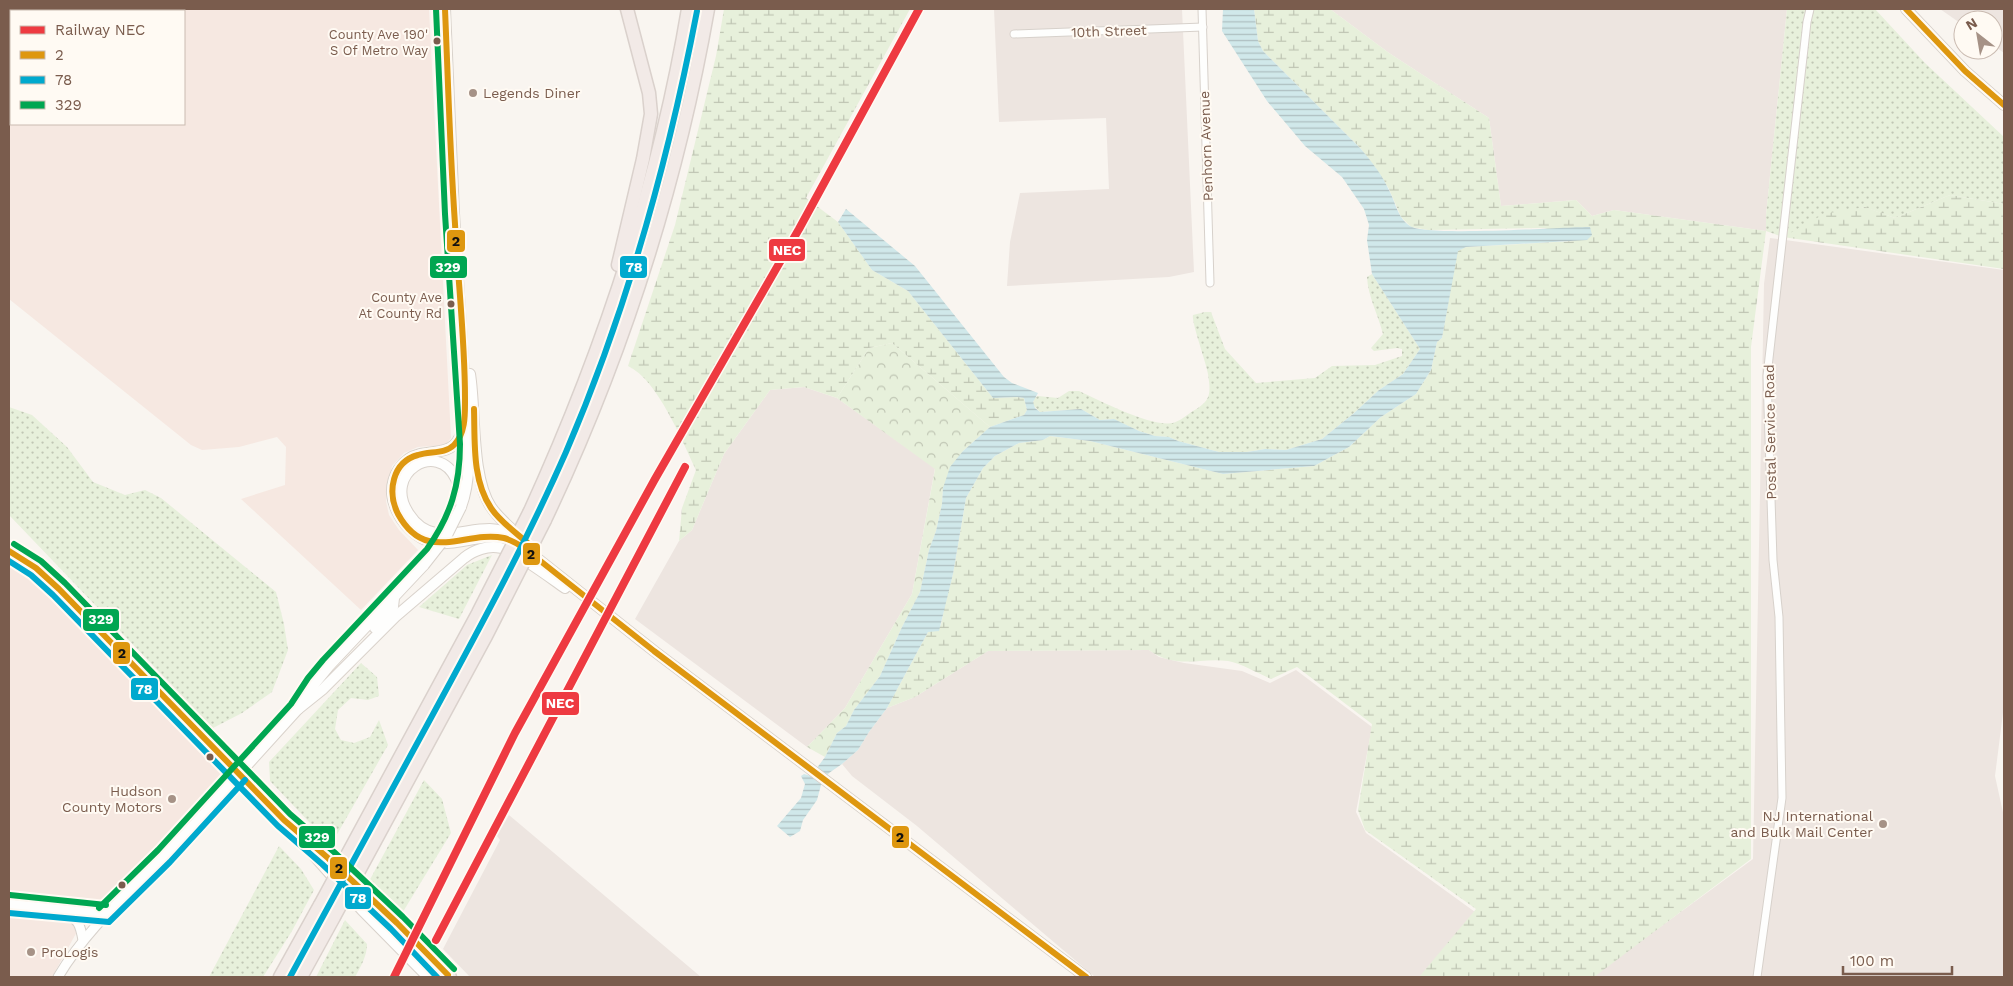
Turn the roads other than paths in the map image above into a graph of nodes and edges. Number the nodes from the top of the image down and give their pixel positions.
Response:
1 (445, 9) edge
2 (627, 9) edge
3 (688, 9) edge
4 (708, 9) edge
5 (1202, 9) edge
6 (1810, 9) edge
7 (1906, 9) edge
8 (1203, 27) junction
9 (1014, 34) dead end
10 (2004, 105) edge
11 (1210, 283) dead end
12 (607, 322) junction
13 (462, 338) junction
14 (465, 387) junction
15 (460, 507) junction
16 (524, 548) junction
17 (9, 550) edge
18 (568, 583) junction
19 (394, 598) junction
20 (619, 624) junction
21 (338, 672) junction
22 (298, 709) junction
23 (239, 774) junction
24 (284, 820) junction
25 (9, 904) edge
26 (63, 910) junction
27 (106, 914) junction
28 (84, 940) junction
29 (449, 976) edge
30 (58, 977) edge
31 (280, 977) edge
32 (301, 977) edge
33 (428, 977) edge
34 (1086, 977) edge
35 (1757, 977) edge

1 - 13 main road
2 - 12 highway
3 - 12 highway
4 - 32 highway, bridge
5 - 8 street, Penhorn Avenue
6 - 35 street, Postal Service Road
7 - 10 main road
8 - 9 street, 10th Street
8 - 11 street, Penhorn Avenue
12 - 31 highway, bridge
13 - 14 main road
13 - 18 main road
14 - 15 main road
14 - 16 main road
15 - 16 main road
15 - 19 main road, bridge
16 - 18 main road
17 - 23 main road
18 - 20 main road
19 - 21 main road
19 - 22 main road
20 - 21 main road
20 - 34 main road
21 - 22 main road
22 - 23 main road
23 - 24 main road
23 - 27 street
24 - 29 main road
24 - 33 main road
25 - 26 street
26 - 27 street
26 - 28 street
27 - 28 street
28 - 30 street

